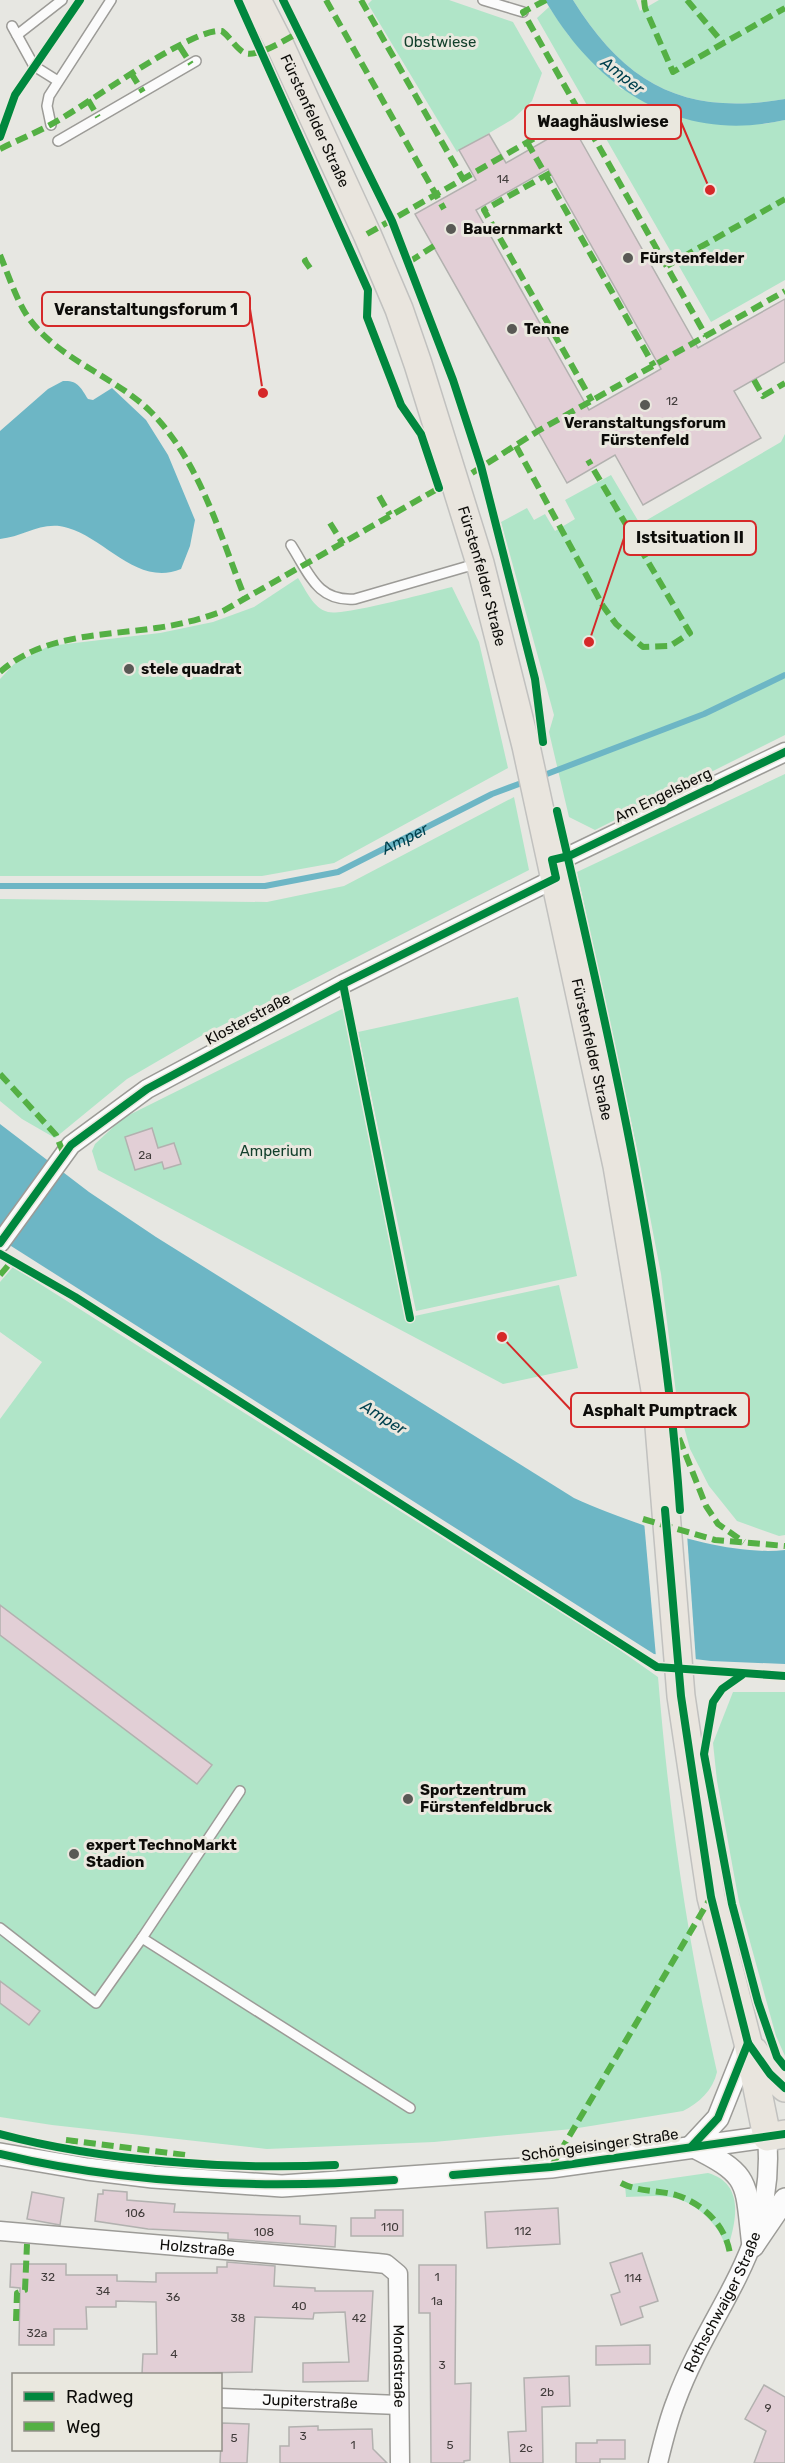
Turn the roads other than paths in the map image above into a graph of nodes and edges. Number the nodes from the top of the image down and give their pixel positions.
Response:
1 (62, 0) edge
2 (111, 0) edge
3 (257, 0) edge
4 (483, 0) edge
5 (524, 12) dead end
6 (196, 61) dead end
7 (58, 81) junction
8 (51, 125) dead end
9 (58, 141) dead end
10 (291, 545) dead end
11 (480, 563) junction
12 (785, 752) edge
13 (554, 869) junction
14 (1, 1241) edge
15 (240, 1791) dead end
16 (0, 1928) edge
17 (142, 1938) junction
18 (748, 2043) junction
19 (785, 2088) edge
20 (410, 2108) dead end
21 (776, 2136) edge
22 (692, 2146) junction
23 (0, 2154) edge
24 (785, 2199) edge
25 (0, 2231) edge
26 (753, 2246) junction
27 (394, 2269) joint
28 (222, 2397) edge
29 (399, 2405) junction
30 (400, 2463) edge
31 (658, 2463) edge

1 - 7 lane
2 - 7 lane
3 - 11 main road, Fürstenfelder Straße
4 - 5 lane
6 - 9 lane
7 - 8 lane
10 - 11 lane
11 - 13 main road, Fürstenfelder Straße
12 - 13 street, Am Engelsberg
13 - 14 street, Klosterstraße
13 - 18 main road, Fürstenfelder Straße
15 - 17 lane
16 - 17 lane
17 - 20 lane
18 - 19 main road
18 - 21 main road, Fürstenfelder Straße
18 - 22 street
21 - 22 street, Schöngeisinger Straße
21 - 26 street, Rothschwaiger Straße
22 - 23 street, Schöngeisinger Straße
22 - 26 street
24 - 26 street
25 - 27 street, Holzstraße
26 - 31 street, Rothschwaiger Straße
27 - 29 street, Mondstraße
28 - 29 street, Jupiterstraße
29 - 30 street, Mondstraße

